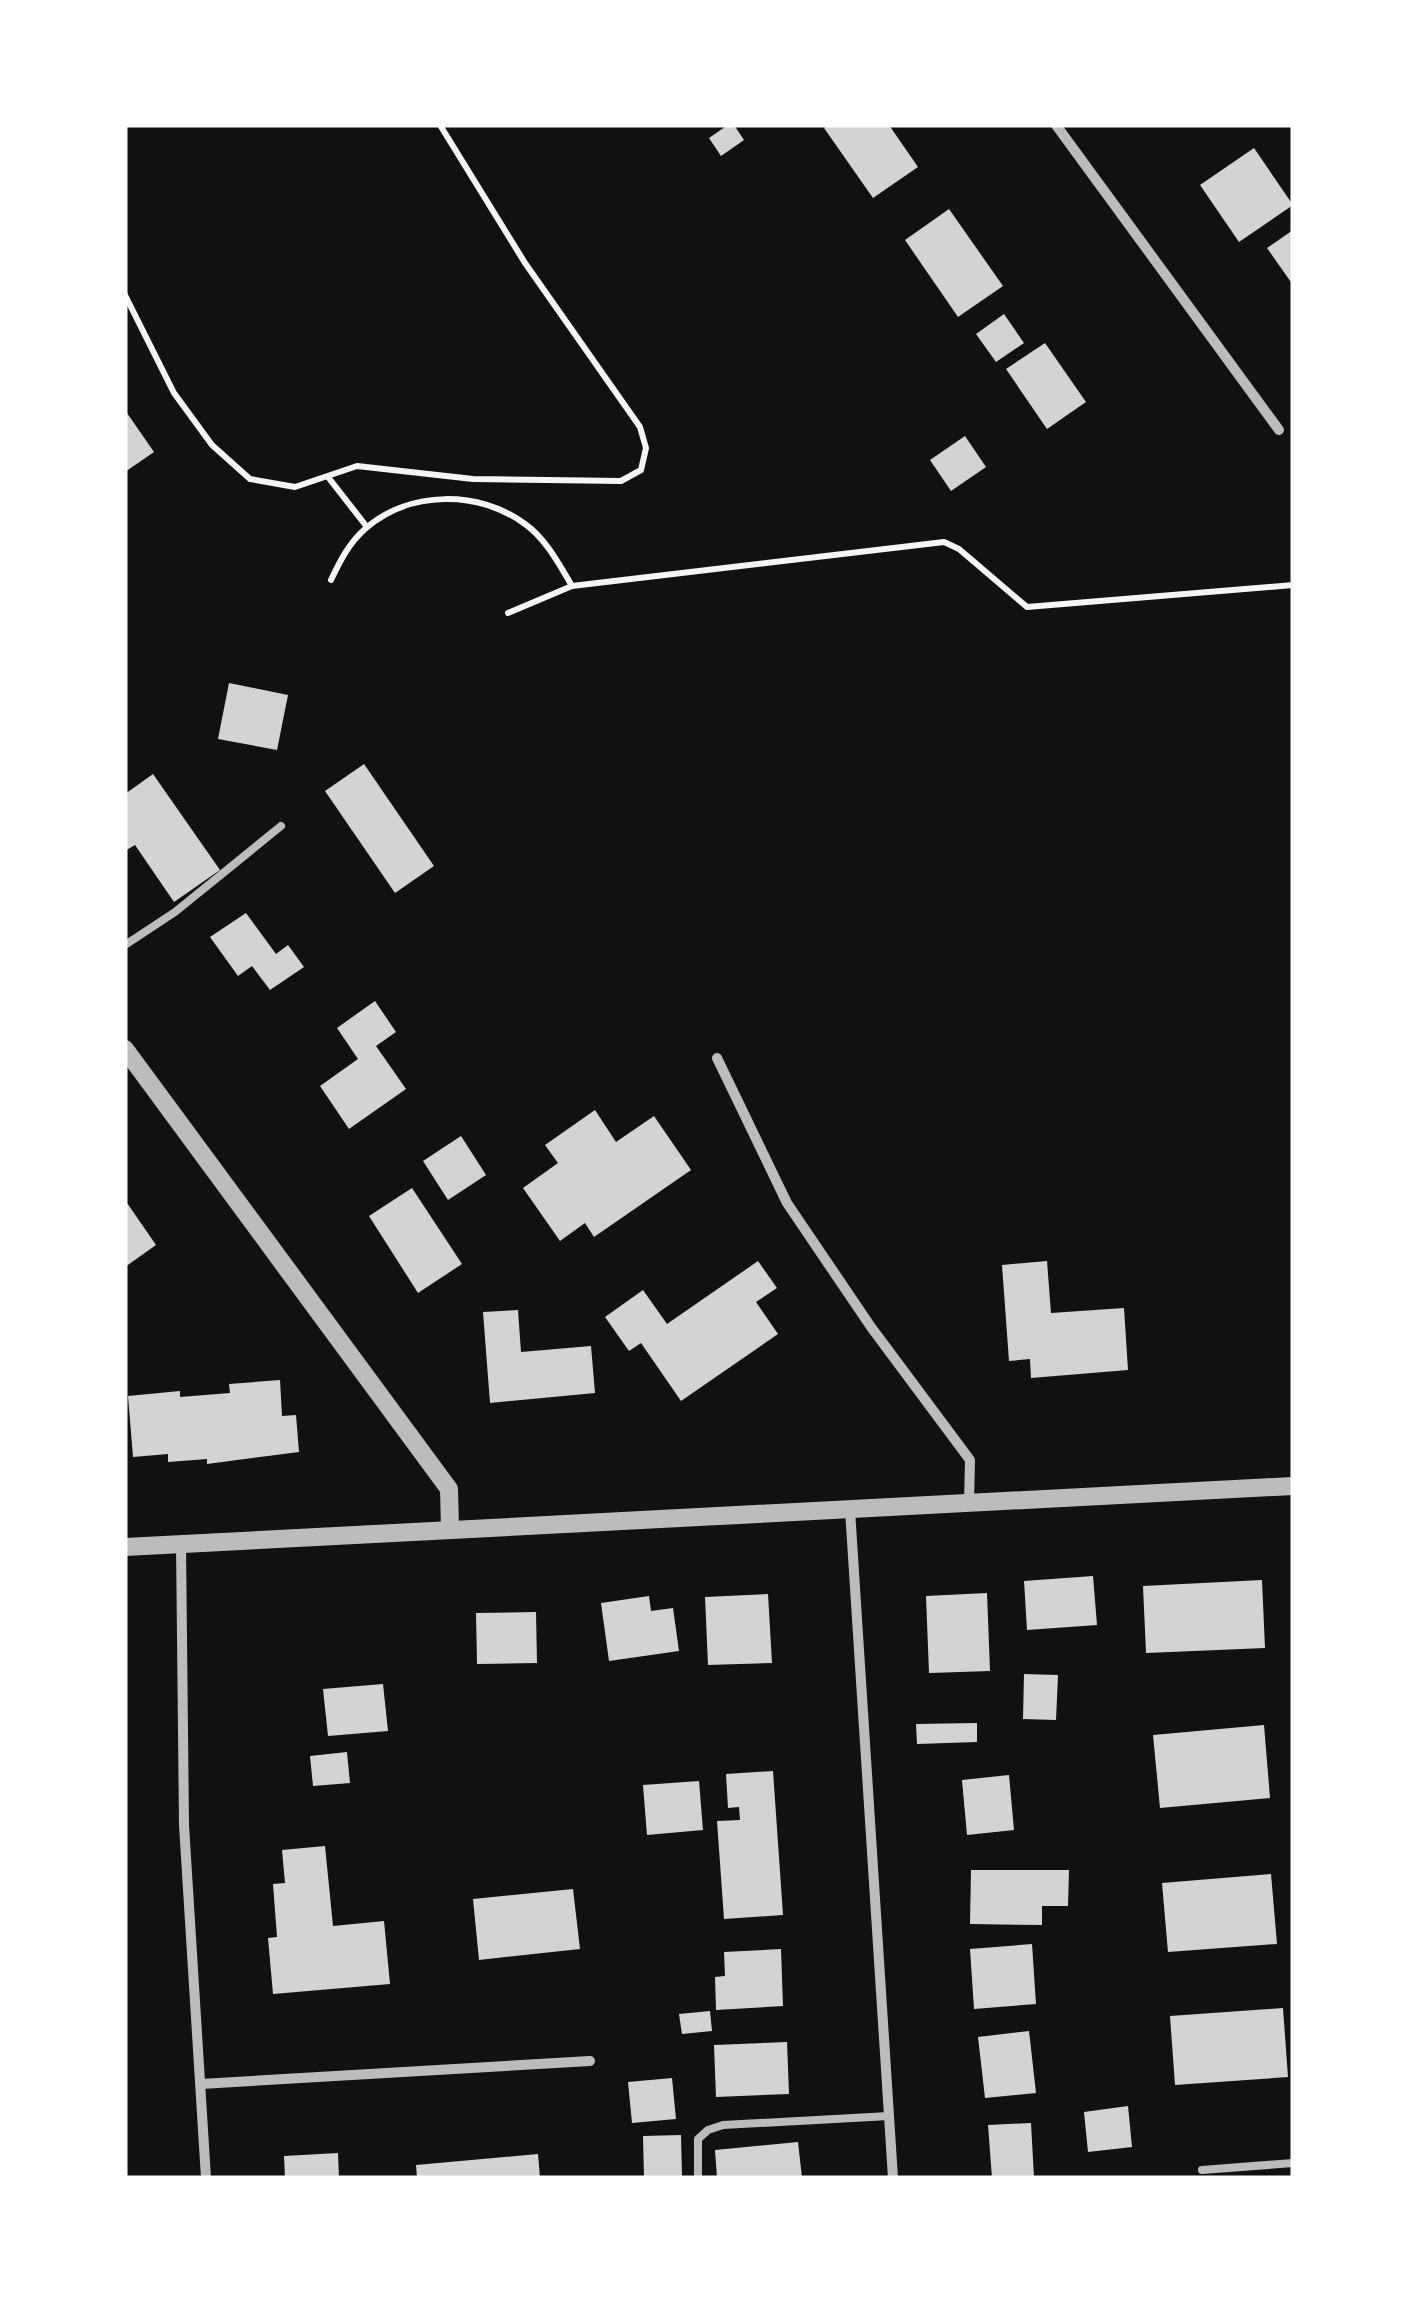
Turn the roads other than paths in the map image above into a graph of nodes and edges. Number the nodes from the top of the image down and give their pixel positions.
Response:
1 (1056, 125) edge
2 (1279, 430) dead end
3 (281, 826) dead end
4 (125, 945) edge
5 (125, 1049) edge
6 (717, 1058) dead end
7 (1293, 1486) edge
8 (969, 1504) junction
9 (850, 1510) junction
10 (450, 1529) junction
11 (181, 1544) junction
12 (125, 1547) edge
13 (590, 2061) dead end
14 (201, 2084) junction
15 (889, 2116) junction
16 (1293, 2163) edge
17 (1202, 2170) dead end
18 (206, 2178) edge
19 (698, 2178) edge
20 (893, 2178) edge

1 - 2 street
3 - 4 lane
5 - 10 street
6 - 8 street
7 - 8 street
8 - 9 street
9 - 10 street
9 - 15 street
10 - 11 street
11 - 12 street
11 - 14 street
13 - 14 street
14 - 18 street
15 - 19 lane
15 - 20 street
16 - 17 lane

